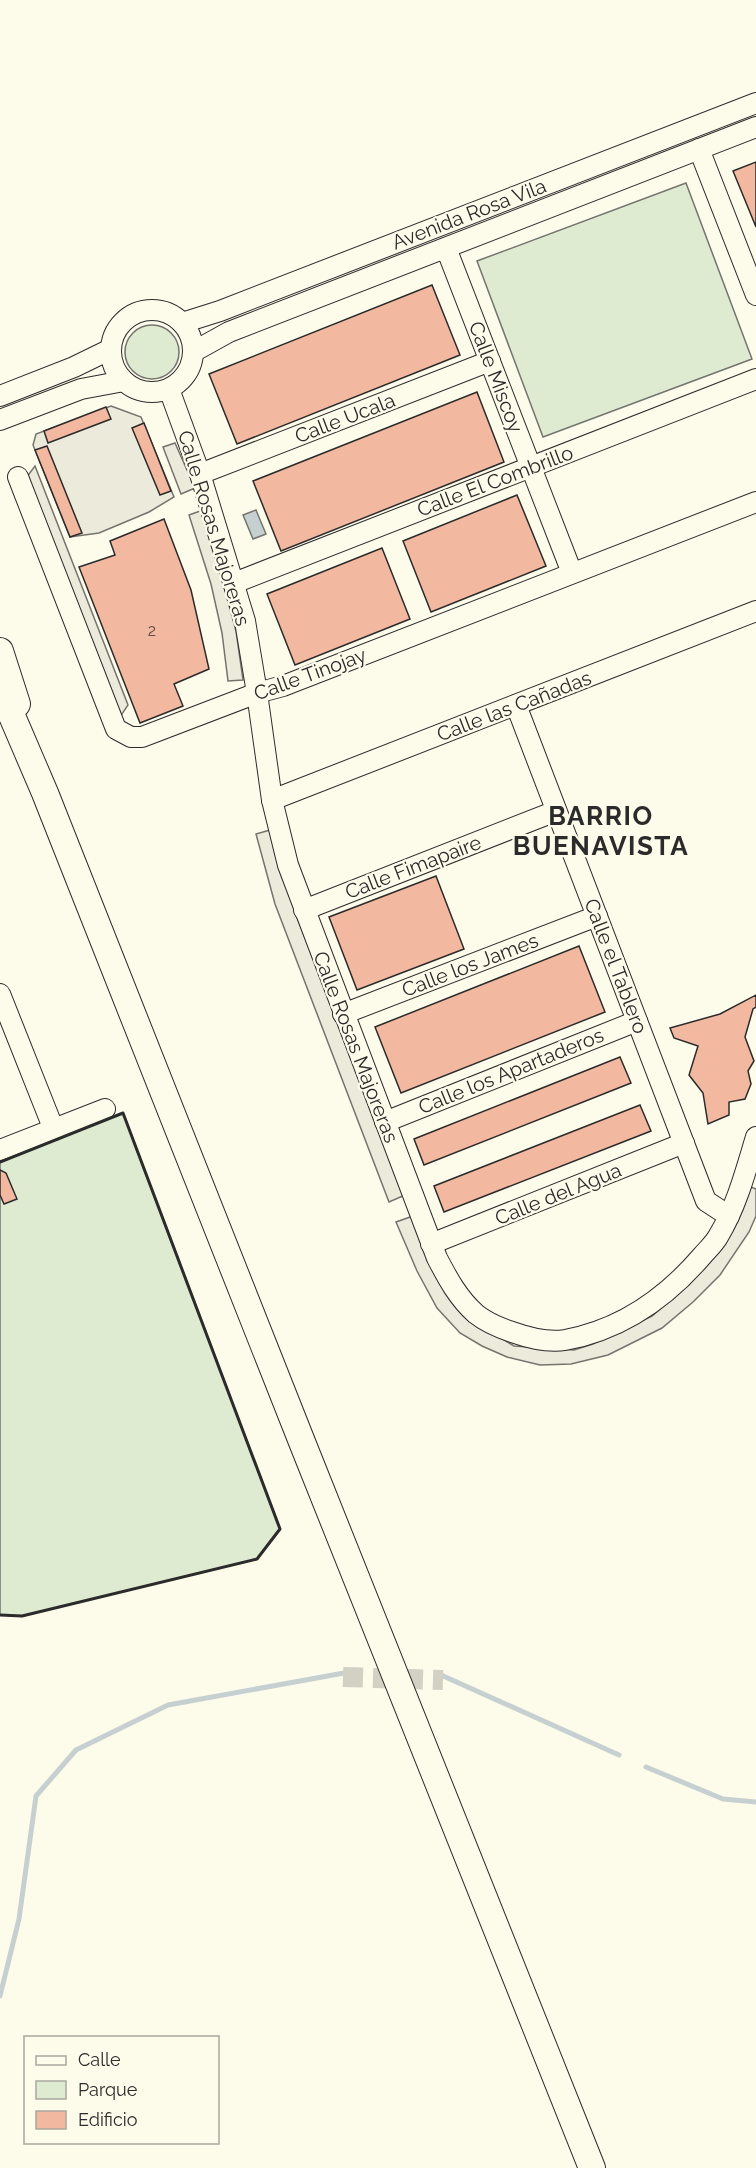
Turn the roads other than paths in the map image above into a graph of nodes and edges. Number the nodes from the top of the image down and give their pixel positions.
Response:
1 (756, 103) edge
2 (756, 127) edge
3 (699, 149) junction
4 (446, 248) junction
5 (750, 261) edge
6 (756, 295) edge
7 (182, 323) junction
8 (111, 349) junction
9 (193, 352) junction
10 (490, 361) junction
11 (756, 379) edge
12 (124, 381) junction
13 (169, 389) junction
14 (0, 396) edge
15 (0, 420) edge
16 (531, 467) junction
17 (200, 474) junction
18 (18, 477) dead end
19 (756, 502) edge
20 (572, 573) junction
21 (234, 583) junction
22 (756, 611) edge
23 (0, 651) edge
24 (0, 688) edge
25 (257, 693) junction
26 (516, 705) junction
27 (45, 793) junction
28 (272, 800) junction
29 (556, 811) junction
30 (304, 910) junction
31 (597, 916) junction
32 (0, 994) edge
33 (344, 1014) junction
34 (637, 1021) junction
35 (105, 1109) dead end
36 (385, 1122) junction
37 (54, 1130) junction
38 (756, 1137) edge
39 (684, 1143) junction
40 (0, 1150) edge
41 (750, 1178) edge
42 (729, 1216) junction
43 (431, 1244) junction
44 (592, 2168) edge

1 - 7 street, Avenida Rosa Vila
2 - 3 street, Avenida Rosa Vila
3 - 4 street, Avenida Rosa Vila
3 - 5 street
4 - 9 street, Avenida Rosa Vila
4 - 10 street, Calle Miscoy
5 - 6 street
7 - 8 street
7 - 9 street
8 - 12 street
8 - 14 street
9 - 13 street
10 - 16 street, Calle Miscoy
10 - 17 street, Calle Ucala
11 - 16 street, Calle El Combrillo
12 - 13 street
12 - 15 street
13 - 17 street, Calle Rosas Majoreras
16 - 20 street, Calle Miscoy
16 - 21 street, Calle El Combrillo
17 - 21 street, Calle Rosas Majoreras
18 - 25 street, Calle Tinojay
19 - 20 street, Calle Tinojay
20 - 25 street, Calle Tinojay
21 - 25 street, Calle Rosas Majoreras
22 - 26 street, Calle las Cañadas
23 - 27 main road
24 - 27 main road
25 - 28 street, Calle Rosas Majoreras
26 - 28 street, Calle las Cañadas
26 - 29 street, Calle el Tablero
27 - 44 main road
28 - 30 street, Calle Rosas Majoreras
29 - 30 street, Calle Fimapaire
29 - 31 street, Calle el Tablero
30 - 33 street, Calle Rosas Majoreras
31 - 33 street, Calle los James
31 - 34 street, Calle el Tablero
32 - 37 street
33 - 36 street, Calle Rosas Majoreras
34 - 36 street, Calle los Apartaderos
34 - 39 street, Calle el Tablero
35 - 37 street
36 - 43 street, Calle Rosas Majoreras
37 - 40 street
38 - 41 street, Calle Rosas Majoreras
39 - 42 street, Calle el Tablero
39 - 43 street, Calle del Agua
41 - 42 street, Calle Rosas Majoreras
42 - 43 street, Calle Rosas Majoreras

